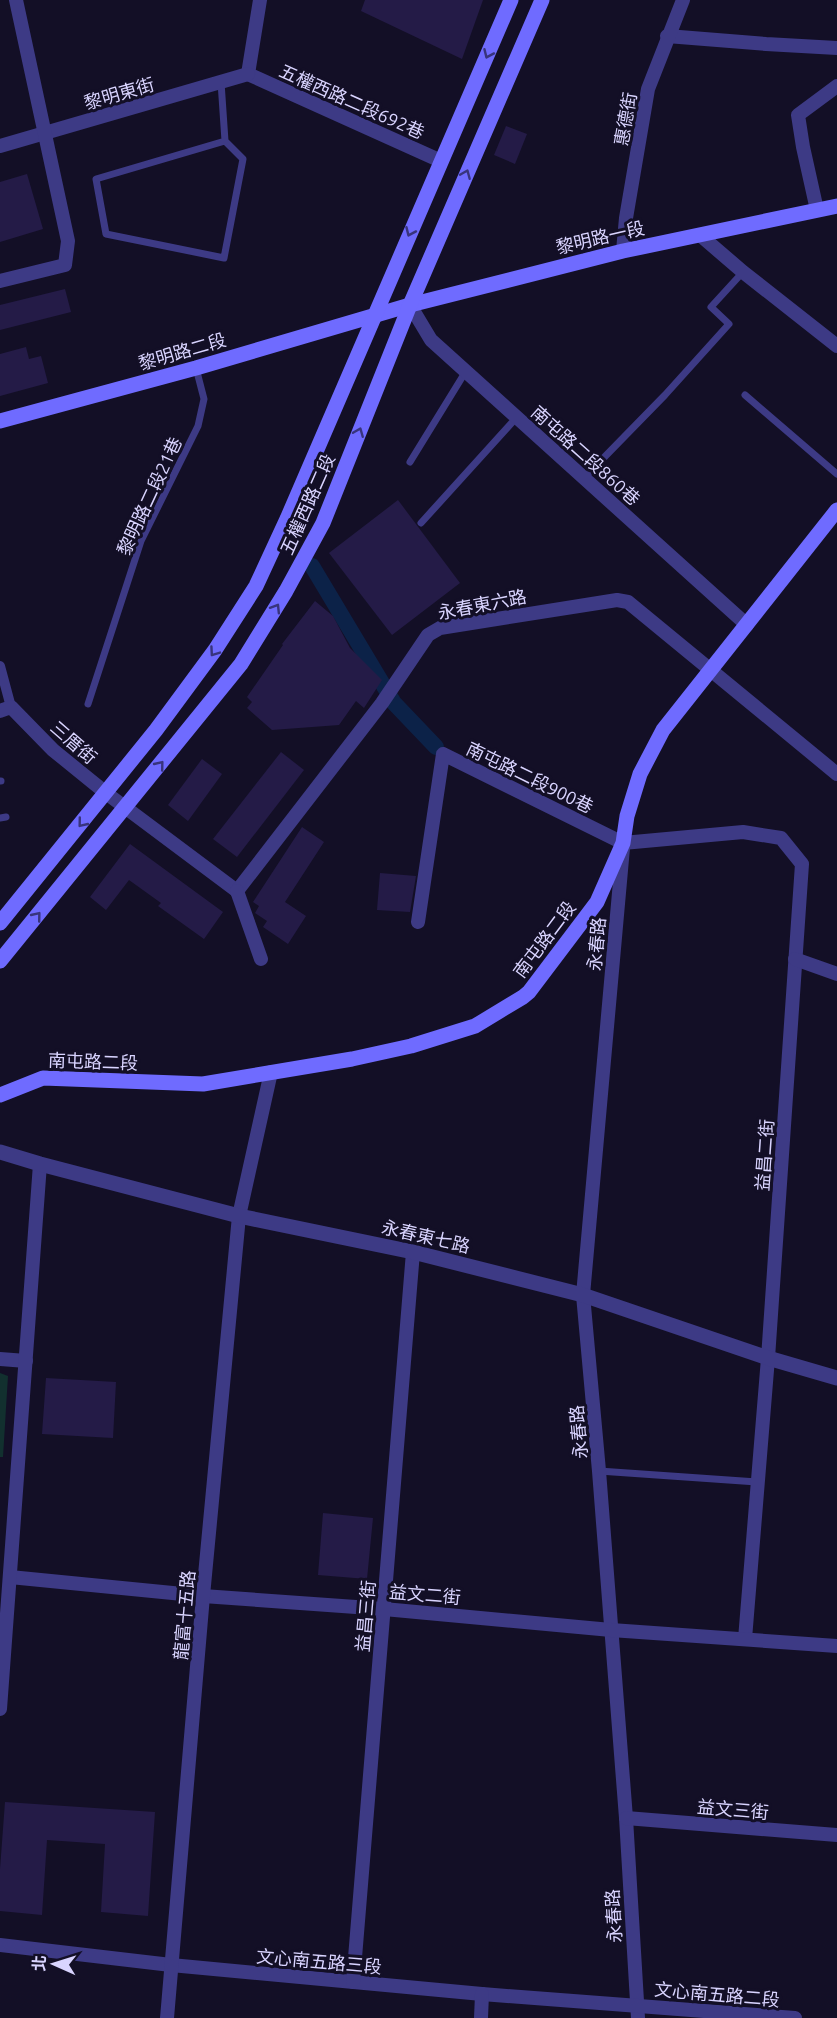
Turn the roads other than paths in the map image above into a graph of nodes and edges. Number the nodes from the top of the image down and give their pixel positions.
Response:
1 (16, 0) edge
2 (260, 0) edge
3 (512, 0) edge
4 (542, 0) edge
5 (683, 0) edge
6 (668, 36) junction
7 (837, 48) edge
8 (248, 74) junction
9 (221, 82) junction
10 (837, 86) edge
11 (45, 133) junction
12 (225, 141) junction
13 (0, 146) edge
14 (441, 161) junction
15 (837, 206) edge
16 (817, 210) junction
17 (700, 235) junction
18 (623, 250) junction
19 (744, 272) junction
20 (0, 281) edge
21 (410, 305) junction
22 (374, 315) junction
23 (837, 346) edge
24 (196, 368) junction
25 (466, 371) junction
26 (745, 395) dead end
27 (517, 417) junction
28 (0, 421) edge
29 (410, 462) dead end
30 (837, 474) edge
31 (584, 478) junction
32 (837, 510) edge
33 (421, 523) dead end
34 (747, 625) junction
35 (0, 666) edge
36 (711, 670) junction
37 (88, 704) dead end
38 (5, 709) edge
39 (837, 774) edge
40 (106, 793) junction
41 (125, 807) junction
42 (623, 843) junction
43 (237, 891) junction
44 (418, 922) dead end
45 (0, 923) edge
46 (261, 959) dead end
47 (795, 959) junction
48 (0, 961) edge
49 (837, 974) edge
50 (271, 1072) junction
51 (0, 1095) edge
52 (0, 1152) edge
53 (40, 1164) junction
54 (239, 1216) junction
55 (413, 1252) junction
56 (583, 1295) junction
57 (768, 1358) junction
58 (0, 1359) edge
59 (26, 1360) junction
60 (837, 1378) edge
61 (599, 1472) junction
62 (758, 1482) junction
63 (10, 1577) junction
64 (203, 1596) junction
65 (384, 1609) junction
66 (611, 1630) junction
67 (745, 1639) junction
68 (837, 1646) edge
69 (0, 1709) edge
70 (626, 1818) junction
71 (837, 1835) edge
72 (0, 1945) edge
73 (171, 1965) junction
74 (353, 1982) junction
75 (482, 1994) junction
76 (637, 2012) edge
77 (167, 2018) edge
78 (480, 2018) edge
79 (795, 2018) edge

1 - 11 street
2 - 8 street
3 -> 14 main road, 五權西路二段
21 -> 4 main road, 五權西路二段
5 - 6 street, 惠德街
6 - 7 street
6 - 18 street, 惠德街
8 - 9 street, 黎明東街
8 - 14 street, 五權西路二段692巷
9 - 11 street, 黎明東街
9 - 12 lane
10 - 16 street
11 - 13 street, 黎明東街
11 - 20 street
12 - 12 lane
14 -> 22 main road, 五權西路二段
15 - 16 main road, 黎明路一段
16 - 17 main road, 黎明路一段
17 - 18 main road, 黎明路一段
17 - 19 street
18 - 21 main road, 黎明路一段
19 - 23 street
19 - 31 lane
21 - 22 main road, 黎明路一段
21 - 25 street, 南屯路二段860巷
41 -> 21 main road, 五權西路二段
22 - 24 main road, 黎明路二段
22 -> 40 main road, 五權西路二段
24 - 28 main road, 黎明路二段
24 - 37 lane, 黎明路二段21巷
25 - 27 street, 南屯路二段860巷
25 - 29 lane
26 - 30 lane
27 - 31 street, 南屯路二段860巷
27 - 33 lane
31 - 34 street, 南屯路二段860巷
32 - 34 main road, 南屯路二段
34 - 36 main road, 南屯路二段
35 - 38 street
36 - 39 street, 永春東六路
36 - 42 main road, 南屯路二段
36 - 43 street, 永春東六路
38 - 40 street, 三厝街
40 - 41 street, 三厝街
40 -> 45 main road, 五權西路二段
41 - 43 street, 三厝街
48 -> 41 main road, 五權西路二段
42 - 44 street, 南屯路二段900巷
42 - 47 street, 益昌二街
42 - 50 main road, 南屯路二段
42 - 56 street, 永春路
43 - 46 street
47 - 49 street
47 - 57 street, 益昌二街
50 - 51 main road, 南屯路二段
50 - 54 street, 龍富十五路
52 - 53 street, 永春東七路
53 - 54 street, 永春東七路
53 - 59 street
54 - 55 street, 永春東七路
54 - 64 street, 龍富十五路
55 - 56 street, 永春東七路
55 - 65 street, 益昌三街
56 - 57 street, 永春東七路
56 - 61 street, 永春路
57 - 60 street, 永春東七路
57 - 62 street, 益昌二街
58 - 59 street
59 - 63 street
61 - 62 lane
61 - 66 street, 永春路
62 - 67 street, 益昌二街
63 - 64 street, 益文二街
63 - 69 street
64 - 65 street, 益文二街
64 - 73 street, 龍富十五路
65 - 66 street, 益文二街
65 - 74 street, 益昌三街
66 - 67 street, 益文二街
66 - 70 street, 永春路
67 - 68 street, 益文二街
70 - 71 street, 益文三街
70 - 76 street, 永春路
72 - 73 street, 文心南五路三段
73 - 74 street, 文心南五路三段
73 - 77 street, 龍富十五路
74 - 75 street, 文心南五路三段
75 - 76 street, 文心南五路三段
75 - 78 street
76 - 79 street, 文心南五路二段

